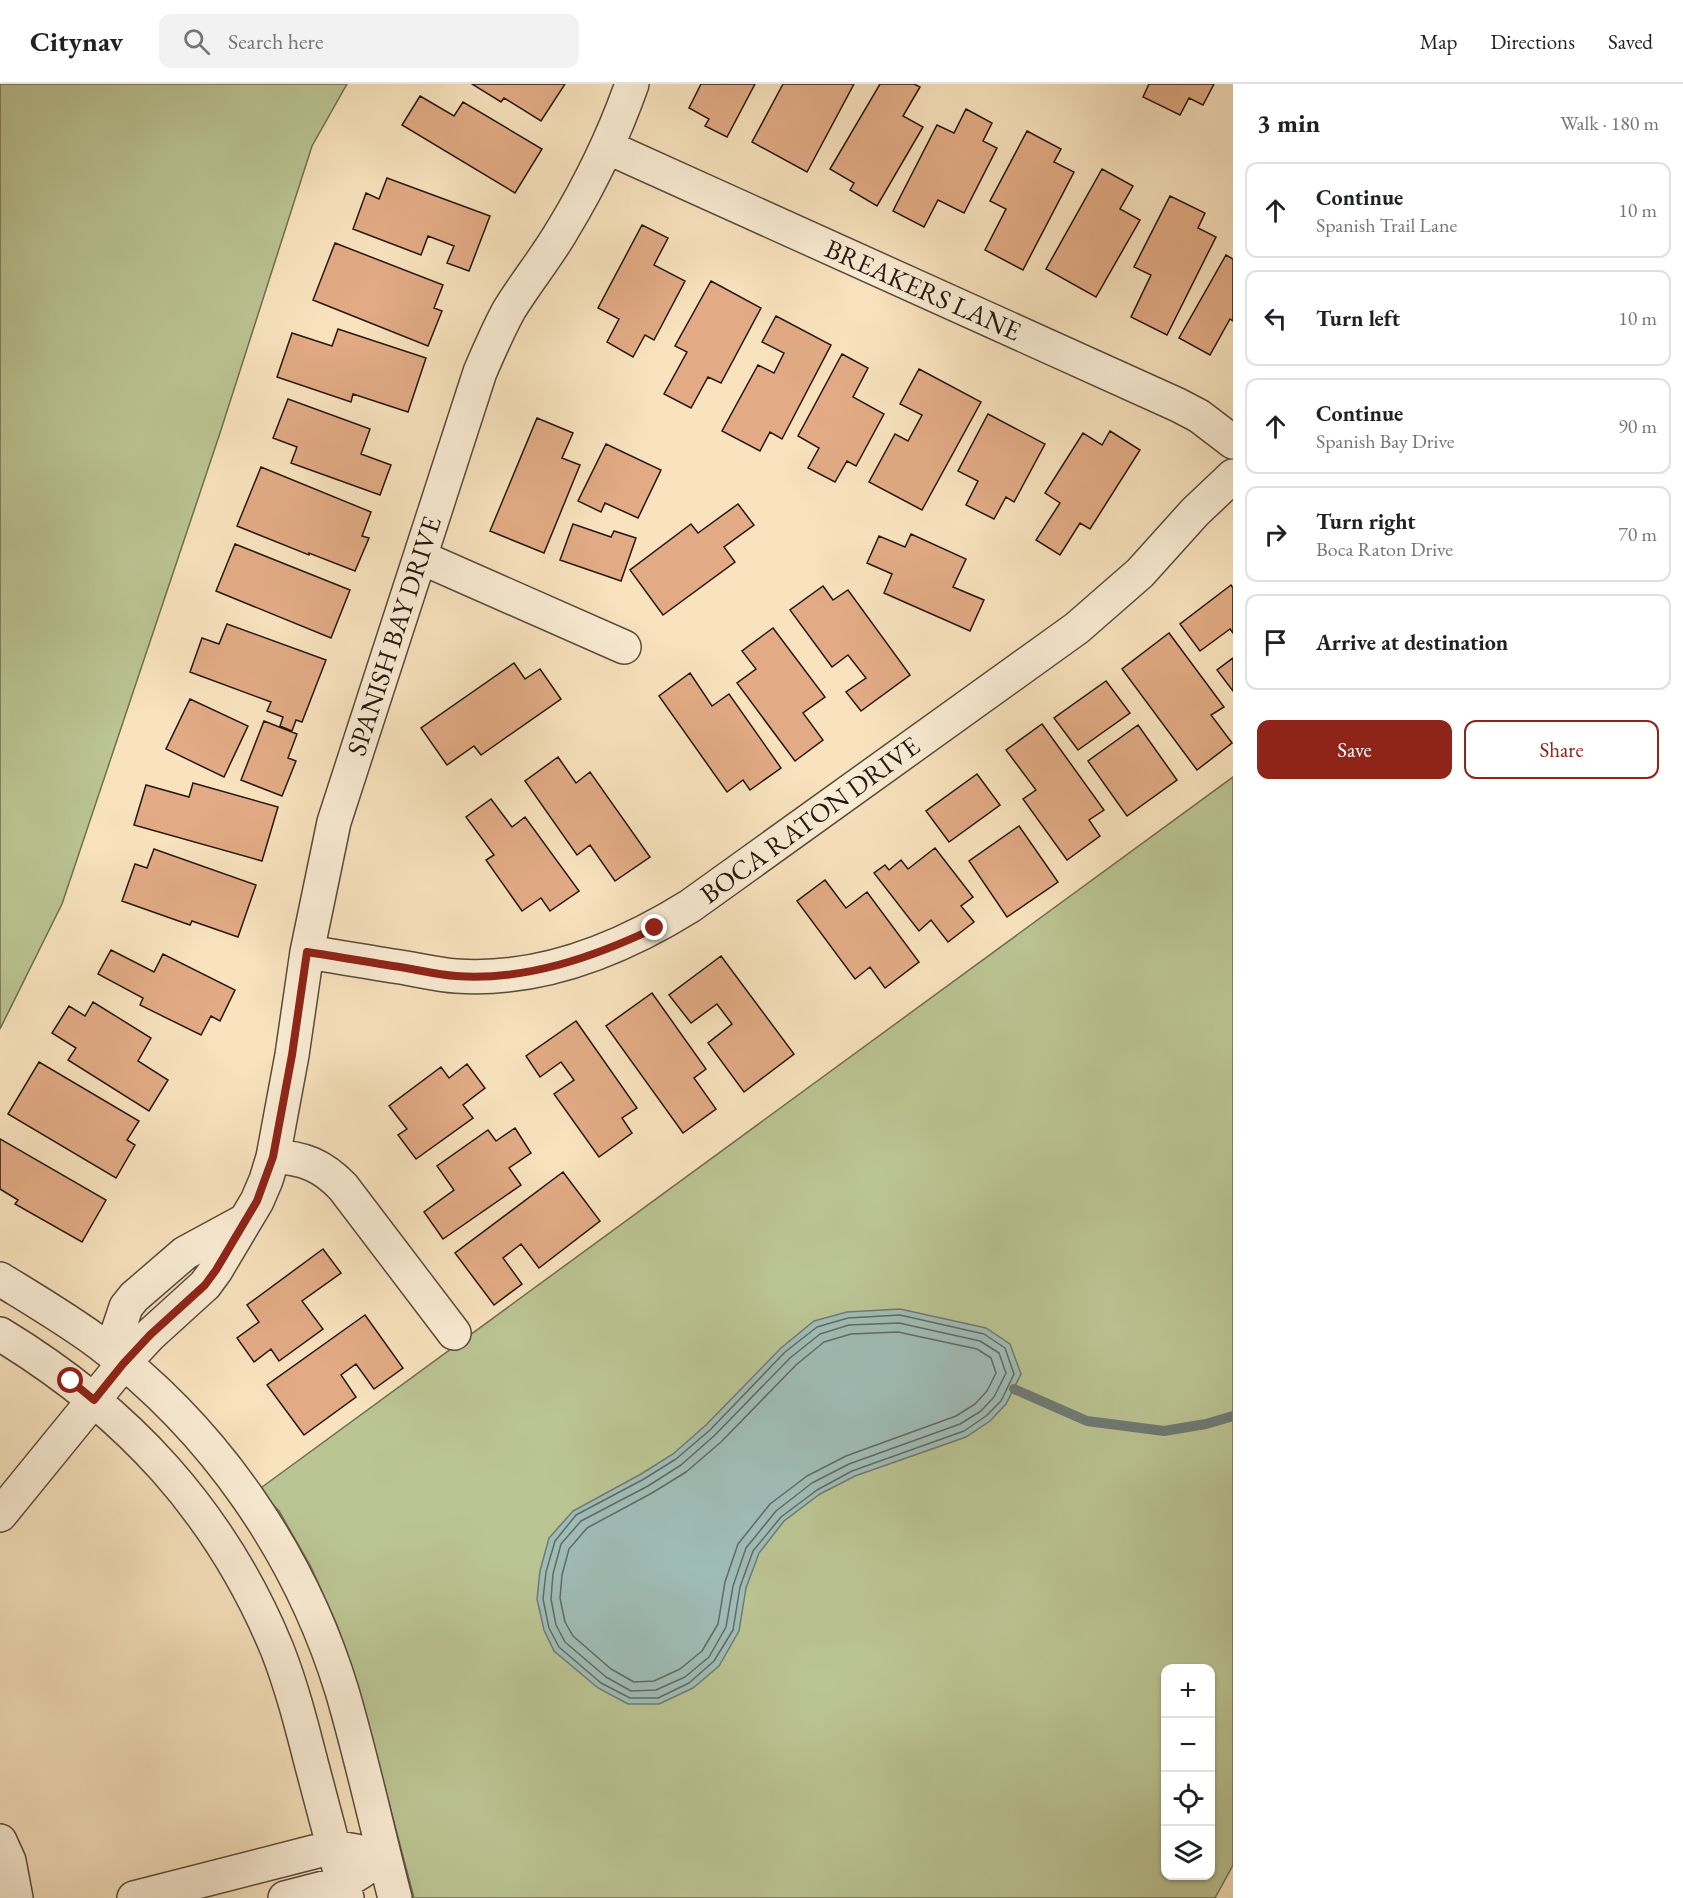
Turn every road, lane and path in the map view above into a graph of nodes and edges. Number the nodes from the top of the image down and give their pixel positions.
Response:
1 (632, 84) edge
2 (607, 147) junction
3 (1233, 442) edge
4 (1233, 476) edge
5 (420, 557) junction
6 (624, 647) dead end
7 (307, 952) junction
8 (273, 1157) junction
9 (0, 1279) edge
10 (0, 1334) edge
11 (454, 1334) dead end
12 (123, 1364) junction
13 (94, 1400) junction
14 (0, 1515) edge
15 (0, 1842) edge
16 (333, 1847) junction
17 (384, 1857) junction
18 (345, 1890) edge
19 (16, 1898) edge
20 (134, 1898) edge
21 (285, 1898) edge
22 (395, 1898) edge

1 - 2 street, SPANISH BAY DRIVE
2 - 3 street, BREAKERS LANE
2 - 5 street, SPANISH BAY DRIVE
4 - 7 street, BOCA RATON DRIVE
5 - 6 street
5 - 7 street, SPANISH BAY DRIVE
7 - 8 street, SPANISH BAY DRIVE
8 - 11 street
8 - 12 street, SPANISH BAY DRIVE
9 - 12 street
10 - 13 street
12 - 13 street
12 - 17 street
13 - 14 street
13 - 16 street
15 - 19 street
16 - 17 street
16 - 18 street
16 - 20 street
17 - 18 street
17 - 22 street
18 - 21 street

